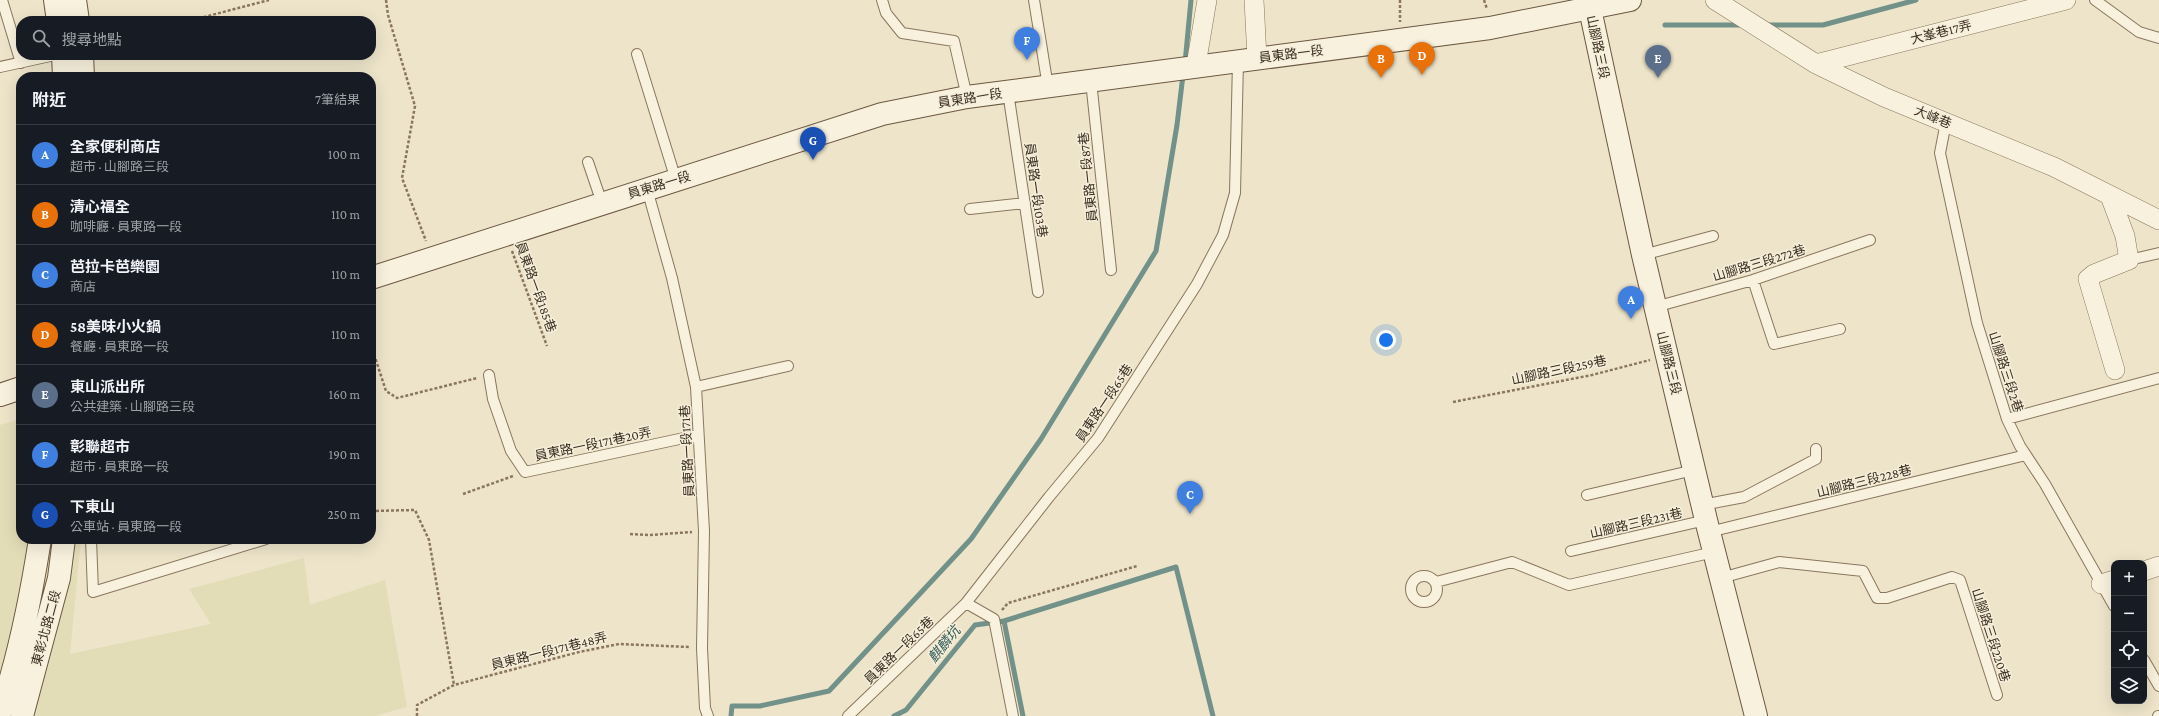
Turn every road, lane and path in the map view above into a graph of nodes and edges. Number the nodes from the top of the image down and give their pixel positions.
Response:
1 (2, 0) edge
2 (55, 0) edge
3 (75, 0) edge
4 (269, 0) edge
5 (386, 0) edge
6 (882, 0) edge
7 (1034, 0) edge
8 (1207, 0) edge
9 (1254, 0) edge
10 (1630, 0) edge
11 (1715, 0) edge
12 (2066, 0) edge
13 (2095, 0) edge
14 (1592, 4) edge
15 (57, 16) edge
16 (77, 16) edge
17 (208, 16) edge
18 (2159, 38) edge
19 (16, 46) edge
20 (637, 54) dead end
21 (1248, 59) junction
22 (20, 60) edge
23 (34, 60) edge
24 (63, 60) edge
25 (82, 60) edge
26 (21, 63) junction
27 (1816, 64) junction
28 (1196, 66) junction
29 (0, 68) edge
30 (64, 72) edge
31 (83, 72) edge
32 (1091, 81) junction
33 (1048, 87) junction
34 (1008, 92) junction
35 (967, 97) junction
36 (1946, 122) junction
37 (588, 162) dead end
38 (676, 180) junction
39 (647, 189) junction
40 (2110, 196) junction
41 (602, 203) junction
42 (1025, 203) junction
43 (970, 209) dead end
44 (2159, 220) edge
45 (506, 234) junction
46 (1713, 236) dead end
47 (1870, 240) dead end
48 (2159, 253) edge
49 (1643, 255) junction
50 (432, 258) junction
51 (2129, 260) junction
52 (1111, 270) dead end
53 (376, 276) edge
54 (1753, 280) junction
55 (1038, 292) dead end
56 (1655, 307) junction
57 (1840, 329) dead end
58 (547, 346) dead end
59 (1668, 356) junction
60 (376, 360) edge
61 (788, 366) dead end
62 (2115, 370) dead end
63 (489, 375) joint
64 (2159, 378) edge
65 (696, 387) junction
66 (16, 390) edge
67 (0, 395) edge
68 (1453, 402) dead end
69 (2007, 419) junction
70 (698, 435) junction
71 (1816, 449) dead end
72 (2026, 455) junction
73 (1694, 470) junction
74 (525, 472) junction
75 (463, 494) dead end
76 (1587, 495) dead end
77 (376, 511) edge
78 (1706, 519) junction
79 (704, 531) junction
80 (630, 534) dead end
81 (39, 544) edge
82 (63, 544) edge
83 (92, 544) edge
84 (250, 544) edge
85 (1571, 551) dead end
86 (1714, 552) junction
87 (1137, 566) dead end
88 (2159, 566) edge
89 (2147, 570) edge
90 (1721, 578) junction
91 (1436, 582) dead end
92 (2108, 582) edge
93 (2112, 596) edge
94 (966, 604) junction
95 (994, 619) junction
96 (702, 648) junction
97 (2147, 665) edge
98 (454, 685) junction
99 (2159, 686) edge
100 (1997, 695) dead end
101 (0, 713) edge
102 (22, 716) edge
103 (417, 716) edge
104 (708, 716) edge
105 (848, 716) edge
106 (1013, 716) edge
107 (1756, 716) edge

1 - 19 lane
2 - 15 main road
3 - 16 main road
4 - 17 path
5 - 50 path
6 - 35 lane
7 - 33 lane
8 - 28 street
9 - 21 street
10 - 14 main road, 員東路一段
11 - 27 street, 大峰巷
12 - 27 street, 大峯巷17弄
13 - 18 lane
14 - 21 main road, 員東路一段
14 - 49 main road, 山腳路三段
20 - 38 lane
21 - 28 main road, 員東路一段
21 - 94 lane, 員東路一段65巷
22 - 26 lane
23 - 26 lane
24 - 30 main road
25 - 31 main road
26 - 29 lane
27 - 36 street, 大峰巷
28 - 32 main road, 員東路一段
32 - 33 main road, 員東路一段
32 - 52 lane, 員東路一段87巷
33 - 34 main road, 員東路一段
34 - 35 main road, 員東路一段
34 - 42 lane, 員東路一段103巷
35 - 38 main road, 員東路一段
36 - 40 street, 大峰巷
36 - 69 lane, 山腳路三段2巷
37 - 41 lane
38 - 39 main road, 員東路一段
39 - 41 main road, 員東路一段
39 - 65 lane, 員東路一段171巷
40 - 44 street, 大峰巷
40 - 51 street
41 - 45 main road, 員東路一段
42 - 43 lane
42 - 55 lane, 員東路一段103巷
45 - 50 main road, 員東路一段
45 - 58 path, 員東路一段185巷
46 - 49 lane
47 - 54 lane, 山腳路三段272巷
48 - 51 lane
49 - 56 main road, 山腳路三段
50 - 53 main road, 員東路一段
51 - 62 street
54 - 56 lane, 山腳路三段272巷
54 - 57 lane
56 - 59 main road, 山腳路三段
59 - 68 path, 山腳路三段259巷
59 - 73 main road, 山腳路三段
60 - 63 path
61 - 65 lane
63 - 74 lane, 員東路一段171巷20弄
64 - 69 lane
65 - 70 lane, 員東路一段171巷
66 - 67 main road
69 - 72 lane, 山腳路三段2巷
70 - 74 lane, 員東路一段171巷20弄
70 - 79 lane, 員東路一段171巷
71 - 78 lane
72 - 78 lane, 山腳路三段228巷
72 - 92 lane, 山腳路三段2巷
73 - 76 lane
73 - 78 main road, 山腳路三段
74 - 75 path
77 - 98 path
78 - 85 lane, 山腳路三段231巷
78 - 86 main road, 山腳路三段
79 - 80 path
79 - 96 lane, 員東路一段171巷
81 - 101 main road, 東彰北路二段
82 - 102 main road, 東彰北路二段
83 - 84 lane
86 - 90 main road, 山腳路三段
86 - 91 lane
87 - 95 path
88 - 89 street
90 - 100 lane, 山腳路三段220巷
90 - 107 main road, 山腳路三段
92 - 93 lane, 山腳路三段2巷
94 - 95 lane
94 - 105 lane, 員東路一段65巷
95 - 106 lane
96 - 98 path, 員東路一段171巷48弄
96 - 104 lane, 員東路一段171巷
97 - 99 lane
98 - 103 path, 員東路一段171巷48弄

